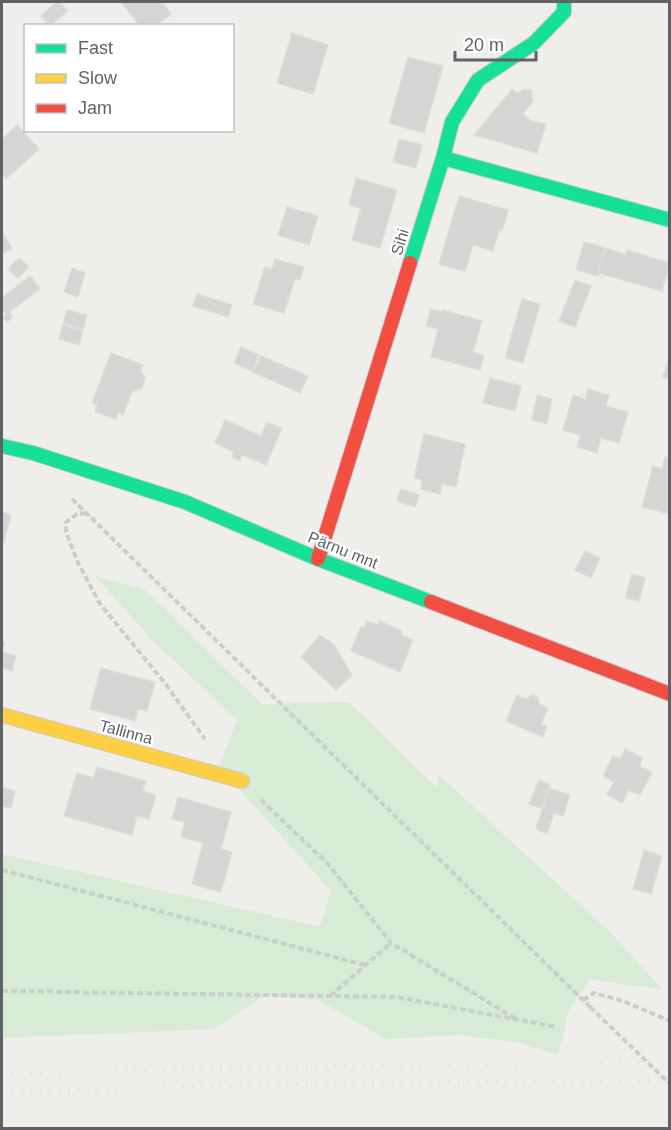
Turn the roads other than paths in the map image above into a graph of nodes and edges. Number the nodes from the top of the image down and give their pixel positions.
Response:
1 (564, 2) edge
2 (443, 158) junction
3 (669, 220) edge
4 (2, 446) edge
5 (318, 559) junction
6 (669, 694) edge
7 (2, 716) edge
8 (242, 781) road end

1 - 2 street, Sihi
2 - 3 street
2 - 5 street, Sihi
4 - 5 street, Pärnu mnt
5 - 6 street, Pärnu mnt
7 - 8 street, Tallinna

